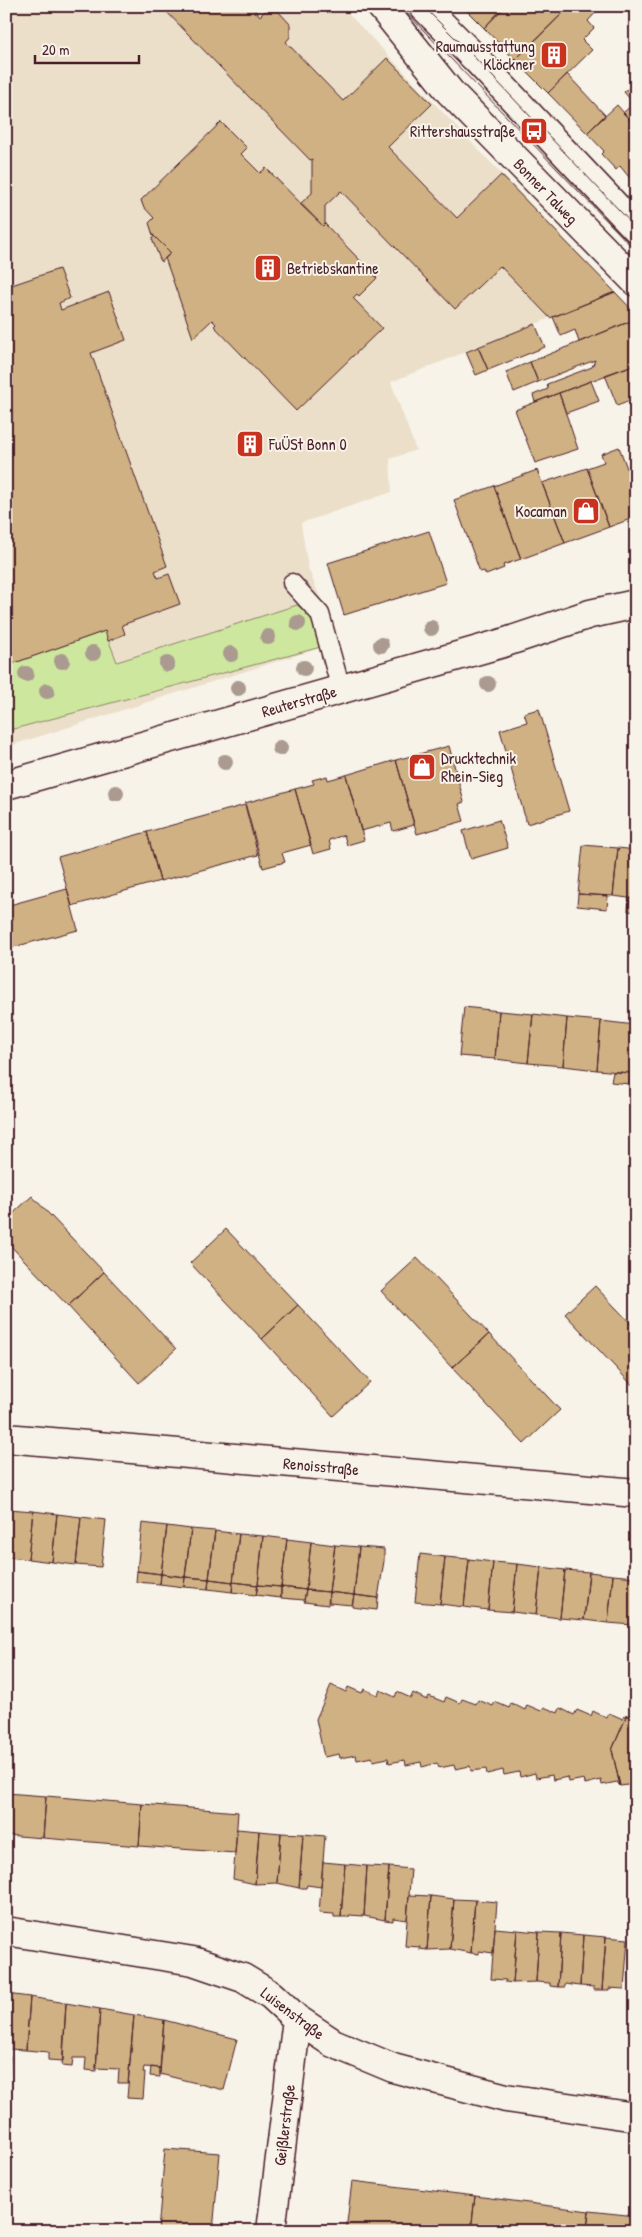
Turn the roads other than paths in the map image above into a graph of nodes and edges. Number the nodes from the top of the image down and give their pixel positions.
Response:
1 (381, 6) edge
2 (423, 6) edge
3 (636, 228) edge
4 (636, 282) edge
5 (292, 583) dead end
6 (636, 594) edge
7 (636, 604) edge
8 (590, 614) junction
9 (341, 689) junction
10 (6, 786) edge
11 (6, 1438) edge
12 (636, 1493) edge
13 (6, 1931) edge
14 (297, 2019) junction
15 (636, 2118) edge
16 (271, 2231) edge

1 - 4 street, Bonner Talweg
2 - 3 street
5 - 9 lane
6 - 8 street, Reuterstraße
7 - 8 street, Reuterstraße
8 - 9 street, Reuterstraße
9 - 10 street, Reuterstraße
11 - 12 street, Renoisstraße
13 - 14 street, Luisenstraße
14 - 15 street, Luisenstraße
14 - 16 street, Geißlerstraße

